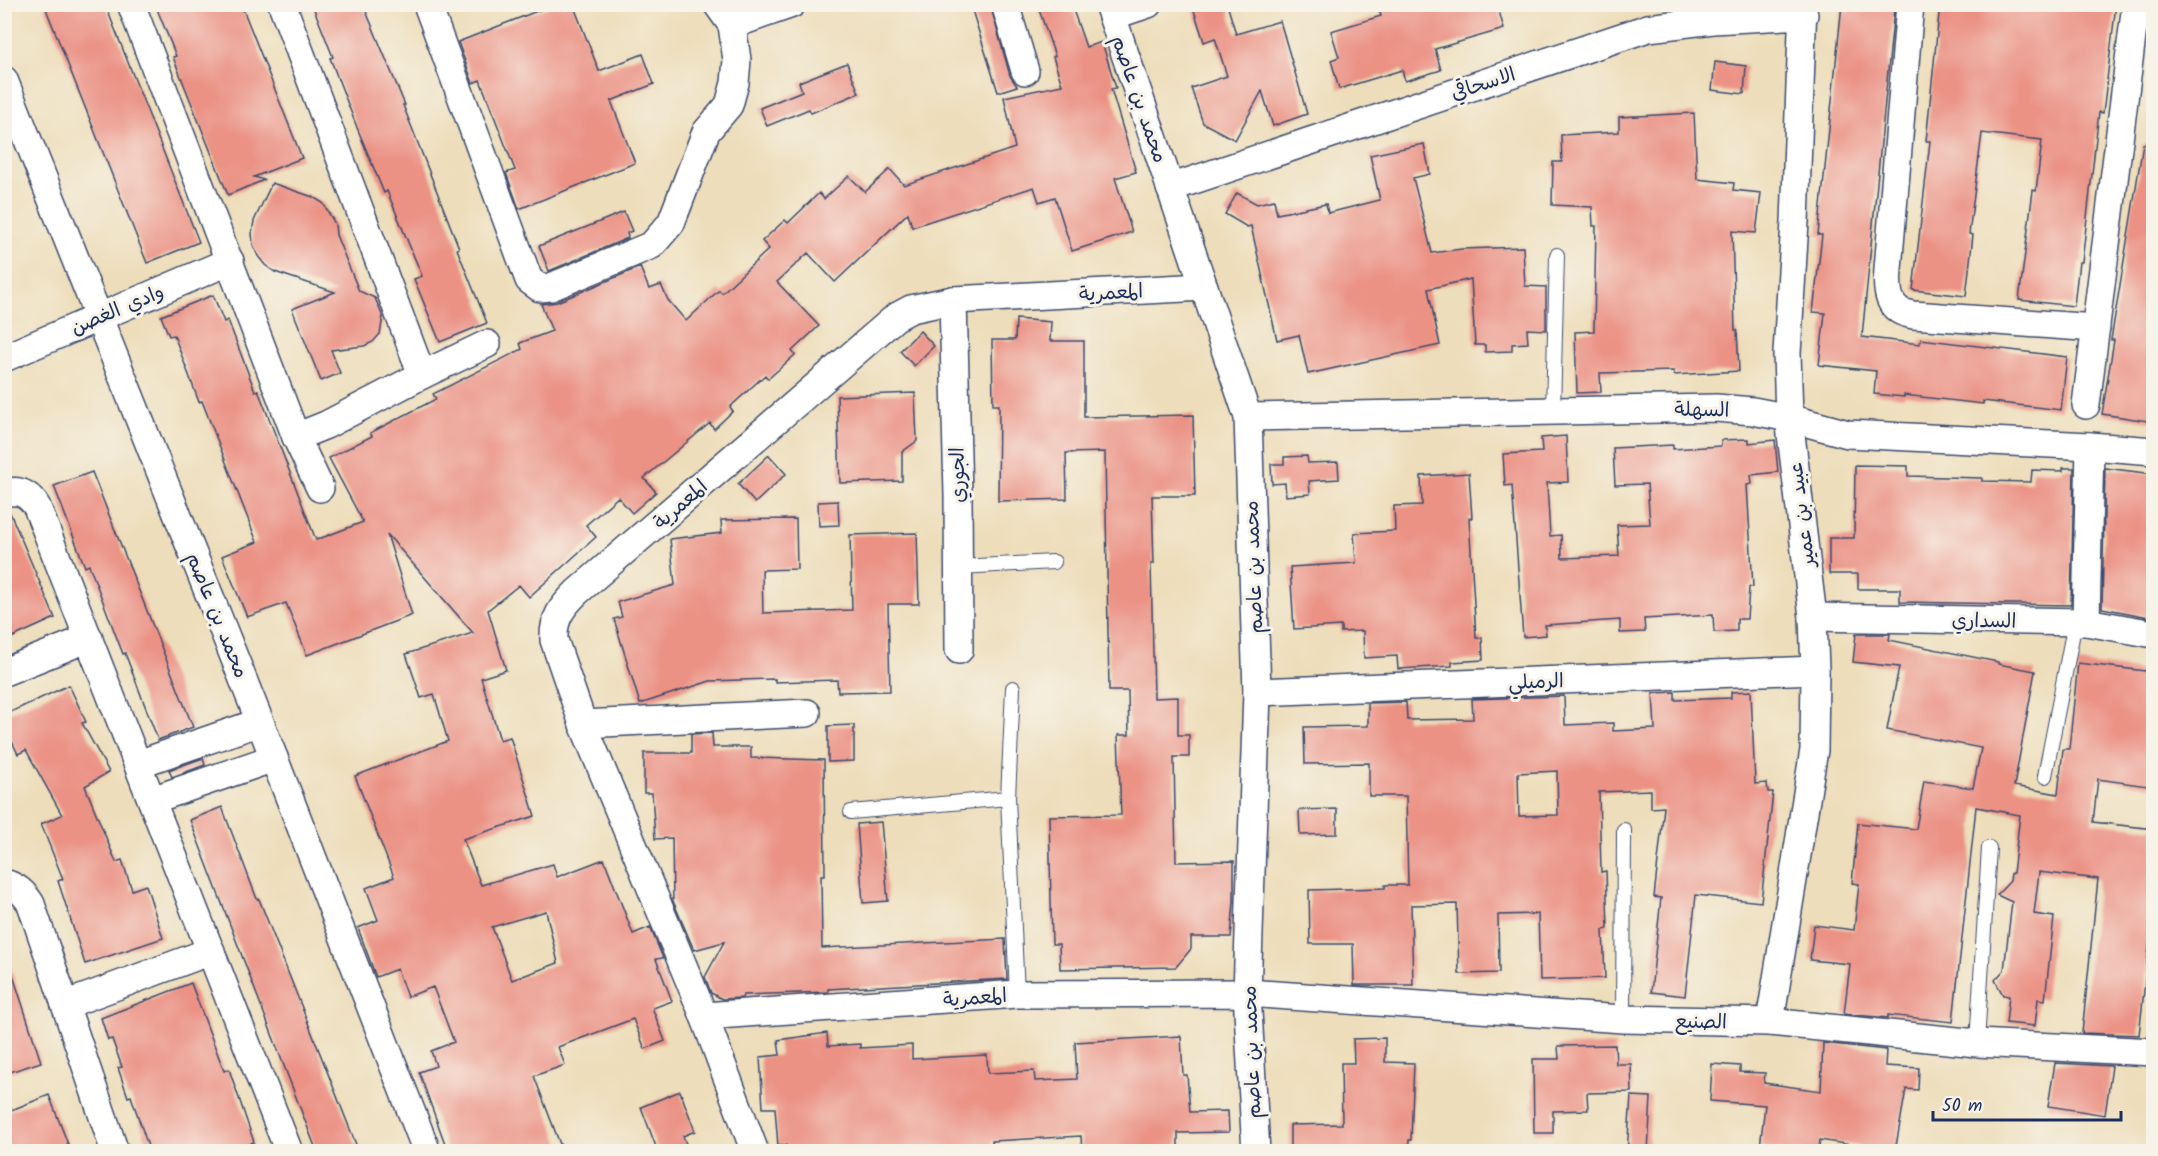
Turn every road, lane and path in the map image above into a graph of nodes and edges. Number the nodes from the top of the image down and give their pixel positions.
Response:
1 (131, 4) edge
2 (282, 4) edge
3 (427, 4) edge
4 (792, 4) edge
5 (1005, 4) edge
6 (1148, 4) edge
7 (1910, 4) edge
8 (2136, 4) edge
9 (1110, 10) edge
10 (1803, 10) edge
11 (725, 15) edge
12 (1025, 71) dead end
13 (4, 80) edge
14 (1170, 188) junction
15 (1557, 255) dead end
16 (230, 261) junction
17 (1204, 287) junction
18 (952, 300) junction
19 (100, 316) junction
20 (2096, 328) junction
21 (487, 344) dead end
22 (4, 358) edge
23 (422, 375) junction
24 (2086, 405) dead end
25 (1553, 411) junction
26 (1248, 417) junction
27 (1789, 418) junction
28 (296, 436) junction
29 (2091, 446) junction
30 (2154, 451) edge
31 (320, 488) dead end
32 (4, 493) edge
33 (1054, 562) dead end
34 (959, 567) junction
35 (1813, 617) junction
36 (2081, 622) junction
37 (2154, 634) edge
38 (88, 638) junction
39 (959, 650) dead end
40 (1815, 670) junction
41 (4, 672) edge
42 (1013, 688) dead end
43 (1257, 692) junction
44 (807, 713) dead end
45 (260, 722) junction
46 (583, 724) junction
47 (274, 758) junction
48 (138, 764) junction
49 (2045, 776) dead end
50 (1008, 798) junction
51 (152, 800) junction
52 (851, 812) dead end
53 (1624, 830) dead end
54 (1989, 848) dead end
55 (4, 883) edge
56 (211, 951) junction
57 (1247, 993) junction
58 (1017, 994) junction
59 (65, 1005) junction
60 (704, 1016) junction
61 (1623, 1019) junction
62 (1770, 1022) junction
63 (1977, 1043) junction
64 (2154, 1052) edge
65 (115, 1152) edge
66 (289, 1152) edge
67 (427, 1152) edge
68 (755, 1152) edge
69 (1256, 1152) edge

1 - 16 street
2 - 23 street
3 - 11 street
4 - 11 street
5 - 12 street
6 - 9 street
7 - 20 street
8 - 20 street
9 - 14 street, محمد بن عاصم
10 - 14 street, الاسحاقي
10 - 27 street, عبيد بن عمير
13 - 19 street, محمد بن عاصم
14 - 17 street, محمد بن عاصم
15 - 25 lane
16 - 19 street, وادي الغصن
16 - 28 street
17 - 18 street, المعمرية
17 - 26 street, محمد بن عاصم
18 - 34 street, الجوري
18 - 46 street, المعمرية
19 - 22 street, وادي الغصن
19 - 45 street, محمد بن عاصم
20 - 24 street
21 - 23 street
23 - 28 street
25 - 26 street, السهلة
25 - 27 street, السهلة
26 - 43 street, محمد بن عاصم
27 - 29 street, السهلة
27 - 35 street, عبيد بن عمير
28 - 31 street
29 - 30 street, السهلة
29 - 36 street
32 - 38 street
33 - 34 lane
34 - 39 street, الجوري
35 - 36 street, السداري
35 - 40 street, عبيد بن عمير
36 - 37 street, السداري
36 - 49 lane
38 - 41 street
38 - 48 street
40 - 43 street, الرميلي
40 - 62 street, عبيد بن عمير
42 - 50 lane
43 - 57 street, محمد بن عاصم
44 - 46 street
45 - 47 street, محمد بن عاصم
45 - 48 street
46 - 60 street, المعمرية
47 - 51 street
47 - 67 street, محمد بن عاصم
48 - 51 street
50 - 52 lane
50 - 58 lane
51 - 56 street
53 - 61 lane
54 - 63 lane
55 - 59 street
56 - 59 street
56 - 66 street
57 - 58 street, المعمرية
57 - 61 street, الصنيع
57 - 69 street, محمد بن عاصم
58 - 60 street, المعمرية
59 - 65 street
60 - 68 street, المعمرية
61 - 62 street, الصنيع
62 - 63 street, الصنيع
63 - 64 street, الصنيع

